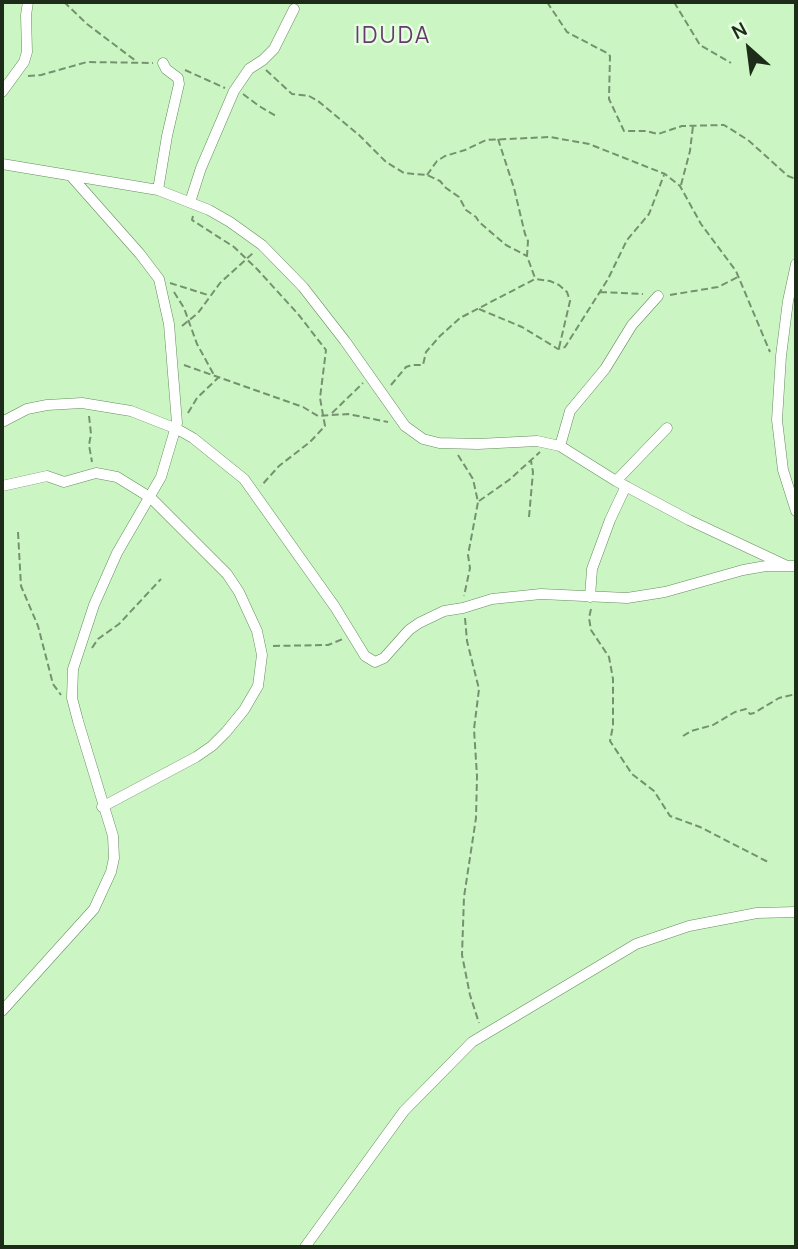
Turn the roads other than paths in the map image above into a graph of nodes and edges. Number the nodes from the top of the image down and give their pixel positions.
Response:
1 (27, 2) edge
2 (294, 9) dead end
3 (163, 63) road end
4 (2, 92) edge
5 (2, 164) edge
6 (71, 176) junction
7 (158, 190) junction
8 (195, 204) junction
9 (796, 264) edge
10 (658, 296) road end
11 (2, 422) edge
12 (177, 426) junction
13 (667, 428) dead end
14 (560, 446) junction
15 (616, 481) junction
16 (2, 486) edge
17 (626, 486) junction
18 (151, 498) junction
19 (796, 512) edge
20 (792, 566) edge
21 (591, 597) junction
22 (102, 807) junction
23 (796, 912) edge
24 (2, 1011) edge
25 (305, 1247) edge

1 - 4 street
2 - 8 street
3 - 7 street
5 - 6 street
6 - 7 street
6 - 12 street
7 - 8 street
8 - 14 street
9 - 19 street
10 - 14 street
11 - 12 street
12 - 18 street
12 - 21 street
13 - 15 street
14 - 15 street
15 - 17 street
16 - 18 street
17 - 20 street
17 - 21 street
18 - 22 street
18 - 22 street
20 - 21 street
22 - 24 street
23 - 25 street

